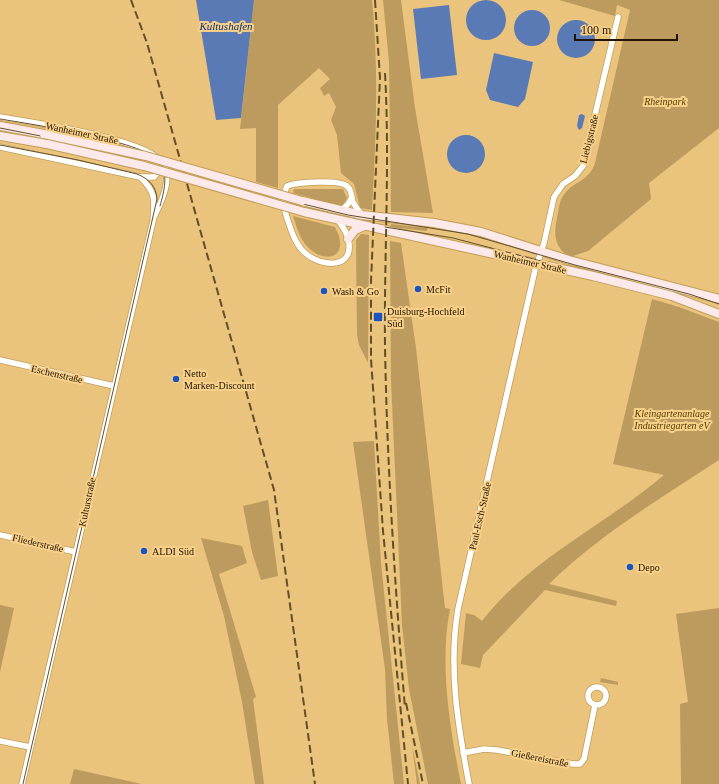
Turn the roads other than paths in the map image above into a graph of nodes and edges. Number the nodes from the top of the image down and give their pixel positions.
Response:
1 (618, 17) dead end
2 (0, 117) edge
3 (0, 126) edge
4 (0, 136) edge
5 (0, 147) edge
6 (161, 160) junction
7 (140, 177) junction
8 (352, 197) junction
9 (341, 211) junction
10 (362, 215) junction
11 (338, 220) junction
12 (153, 221) junction
13 (364, 226) junction
14 (348, 239) junction
15 (542, 250) junction
16 (538, 263) junction
17 (719, 299) edge
18 (719, 314) edge
19 (0, 360) edge
20 (114, 386) junction
21 (0, 534) edge
22 (76, 552) junction
23 (595, 705) dead end
24 (0, 741) edge
25 (30, 747) junction
26 (463, 753) junction
27 (22, 784) edge
28 (469, 784) edge

1 - 15 street, Liebigstraße
2 - 6 street, Wanheimer Straße
3 - 9 street, Wanheimer Straße, bridge
4 - 11 street, Wanheimer Straße, bridge
5 - 7 street
6 - 7 street
6 - 12 street
7 - 12 street
8 - 9 street
8 - 10 street
8 - 14 street
9 - 10 street, Wanheimer Straße
10 - 15 street, Wanheimer Straße
11 - 13 street, Wanheimer Straße
11 - 14 street
12 - 20 street, Kulturstraße
13 - 14 street
13 - 16 street, Wanheimer Straße
15 - 16 street, Paul-Esch-Straße
15 - 17 street, Wanheimer Straße
16 - 18 street, Wanheimer Straße
16 - 26 street, Paul-Esch-Straße
19 - 20 street, Eschenstraße
20 - 22 street, Kulturstraße
21 - 22 street, Fliederstraße
22 - 25 street, Kulturstraße
23 - 26 street, Gießereistraße
24 - 25 street
25 - 27 street, Kulturstraße
26 - 28 street, Paul-Esch-Straße

